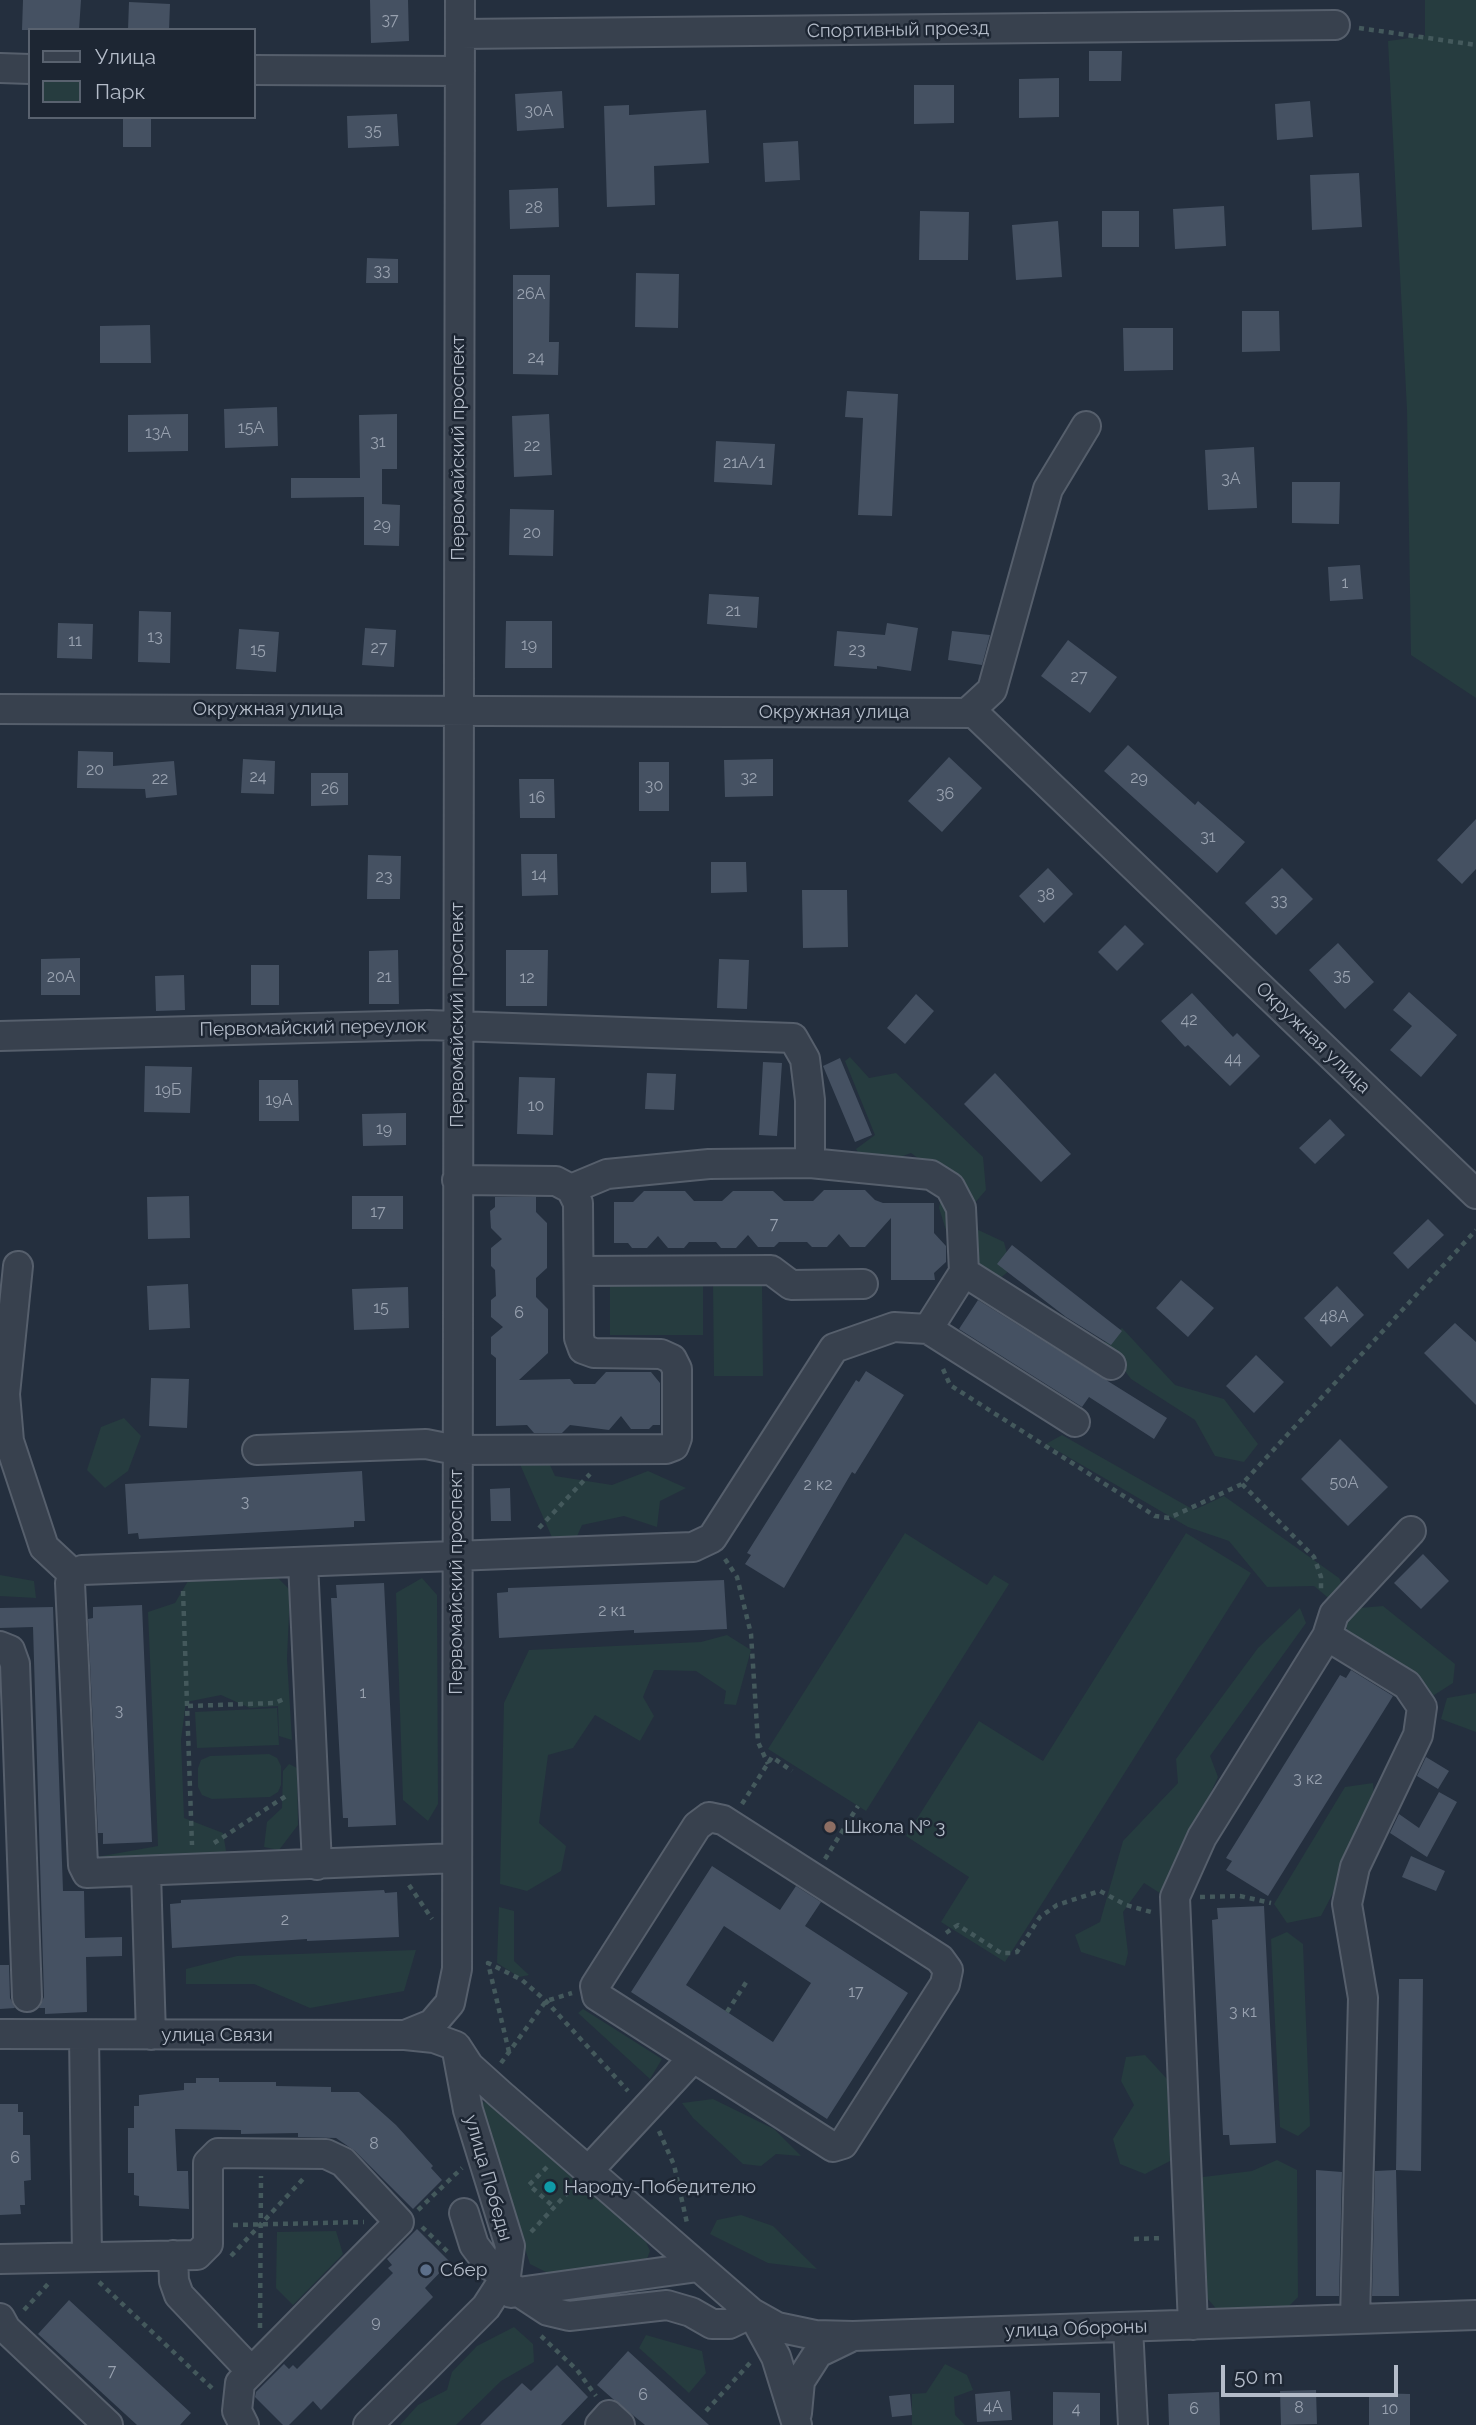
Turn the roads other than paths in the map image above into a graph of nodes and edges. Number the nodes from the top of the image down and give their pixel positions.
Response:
1 (460, 0) edge
2 (1335, 25) road end
3 (460, 34) junction
4 (0, 68) edge
5 (28, 69) edge
6 (256, 70) edge
7 (460, 71) junction
8 (1086, 426) dead end
9 (0, 709) edge
10 (457, 710) junction
11 (967, 713) junction
12 (457, 1026) junction
13 (0, 1036) edge
14 (810, 1163) junction
15 (457, 1180) junction
16 (570, 1189) junction
17 (1476, 1194) edge
18 (18, 1266) dead end
19 (579, 1271) junction
20 (964, 1272) junction
21 (863, 1284) dead end
22 (928, 1329) junction
23 (1111, 1365) dead end
24 (1075, 1422) dead end
25 (257, 1450) dead end
26 (456, 1450) junction
27 (1411, 1531) dead end
28 (456, 1557) junction
29 (303, 1562) junction
30 (73, 1574) junction
31 (1327, 1636) junction
32 (0, 1646) edge
33 (457, 1858) junction
34 (317, 1865) junction
35 (146, 1873) junction
36 (12, 1948) edge
37 (27, 1997) dead end
38 (441, 2013) junction
39 (0, 2034) edge
40 (84, 2035) junction
41 (151, 2035) junction
42 (405, 2035) junction
43 (456, 2046) junction
44 (693, 2058) junction
45 (494, 2089) junction
46 (468, 2110) junction
47 (575, 2181) junction
48 (464, 2213) dead end
49 (658, 2233) junction
50 (173, 2255) junction
51 (87, 2256) junction
52 (0, 2259) edge
53 (698, 2267) junction
54 (650, 2273) junction
55 (511, 2283) junction
56 (752, 2314) junction
57 (1476, 2315) edge
58 (1355, 2319) junction
59 (3, 2323) edge
60 (1193, 2325) junction
61 (1128, 2327) junction
62 (853, 2336) junction
63 (255, 2367) junction
64 (240, 2418) edge
65 (796, 2422) edge
66 (108, 2425) edge
67 (368, 2425) edge
68 (600, 2425) edge
69 (620, 2425) edge
70 (1133, 2425) edge

1 - 3 street, Первомайский проспект
2 - 3 street, Спортивный проезд
3 - 7 street, Первомайский проспект
4 - 5 street
6 - 7 street
7 - 10 street, Первомайский проспект
8 - 11 street
9 - 10 street, Окружная улица
10 - 11 street, Окружная улица
10 - 12 street, Первомайский проспект
11 - 17 street, Окружная улица
12 - 13 street, Первомайский переулок
12 - 14 street, Первомайский переулок
12 - 15 street, Первомайский проспект
14 - 16 street
14 - 20 street
15 - 16 street
15 - 26 street, Первомайский проспект
16 - 19 street
18 - 30 street
19 - 21 street
19 - 26 street
20 - 22 street
20 - 23 street
22 - 24 street
22 - 28 street
25 - 26 street
26 - 28 street, Первомайский проспект
27 - 31 street
28 - 29 street
28 - 33 street, Первомайский проспект
29 - 30 street
29 - 34 street
30 - 35 street
31 - 58 street
31 - 60 street
32 - 36 street
33 - 34 street
33 - 38 street, Первомайский проспект
34 - 35 street
35 - 41 street
36 - 37 street
38 - 42 street, улица Связи
38 - 43 street, улица Победы
39 - 40 street, улица Связи
40 - 41 street, улица Связи
40 - 51 street
41 - 42 street, улица Связи
42 - 43 street
43 - 45 street, улица Обороны
43 - 46 street, улица Победы
44 - 44 street
44 - 47 street
45 - 46 street
45 - 47 street, улица Обороны
46 - 55 street, улица Победы
47 - 49 street, улица Обороны
48 - 55 street
49 - 53 street, улица Обороны
49 - 54 street
50 - 51 street
50 - 63 street
50 - 63 street
51 - 52 street
53 - 54 street
53 - 56 street, улица Обороны
54 - 55 street
55 - 56 street
55 - 67 street
56 - 62 street, улица Обороны
56 - 65 street
57 - 58 street, улица Обороны
58 - 60 street, улица Обороны
59 - 66 street
60 - 61 street, улица Обороны
61 - 62 street, улица Обороны
61 - 70 street
62 - 65 street
63 - 64 street
68 - 69 street

